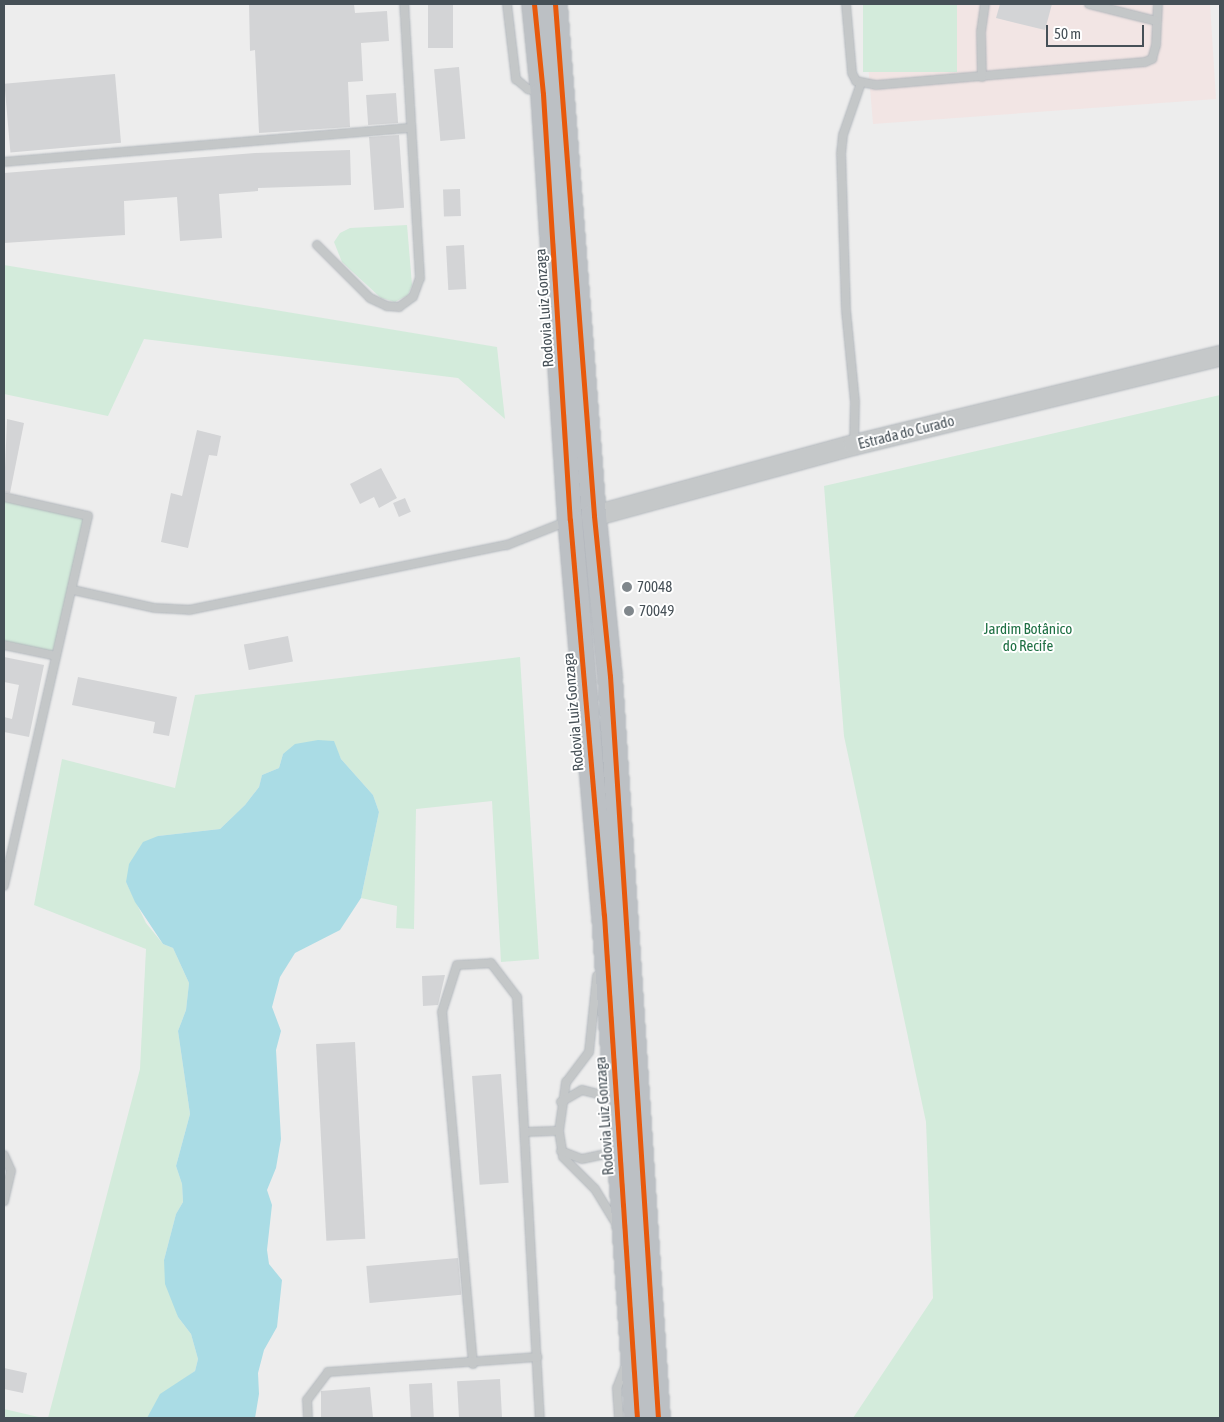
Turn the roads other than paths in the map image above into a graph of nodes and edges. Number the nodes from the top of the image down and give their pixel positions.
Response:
1 (404, 4) edge
2 (507, 4) edge
3 (534, 4) edge
4 (555, 4) edge
5 (846, 4) edge
6 (985, 4) edge
7 (1090, 4) edge
8 (1158, 4) edge
9 (1156, 21) junction
10 (982, 77) junction
11 (861, 83) junction
12 (543, 94) junction
13 (411, 128) junction
14 (4, 162) edge
15 (317, 245) dead end
16 (1220, 356) edge
17 (854, 445) junction
18 (4, 497) edge
19 (594, 516) junction
20 (570, 520) junction
21 (73, 590) junction
22 (4, 645) edge
23 (56, 656) junction
24 (4, 886) edge
25 (604, 915) junction
26 (615, 1098) junction
27 (561, 1102) junction
28 (559, 1131) junction
29 (526, 1132) junction
30 (562, 1151) junction
31 (618, 1151) junction
32 (4, 1155) edge
33 (4, 1201) edge
34 (625, 1238) junction
35 (633, 1343) junction
36 (537, 1357) junction
37 (472, 1364) junction
38 (308, 1418) edge
39 (540, 1418) edge
40 (619, 1418) edge
41 (637, 1418) edge
42 (658, 1418) edge

1 - 13 lane
2 - 12 lane
3 - 12 highway, Rodovia Luiz Gonzaga
4 - 19 highway
5 - 11 lane
6 - 10 lane
7 - 9 lane
8 - 9 lane
9 - 10 lane
10 - 11 lane
11 - 17 lane
12 - 20 highway, Rodovia Luiz Gonzaga
13 - 14 lane
13 - 15 lane
16 - 17 main road, Estrada do Curado
17 - 19 main road, Estrada do Curado
18 - 21 lane
19 - 42 highway
20 - 21 lane
20 - 25 highway, Rodovia Luiz Gonzaga
21 - 23 lane
22 - 23 lane
23 - 24 lane
25 - 26 highway, Rodovia Luiz Gonzaga
25 - 27 lane
26 - 27 lane
26 - 31 highway, Rodovia Luiz Gonzaga
27 - 28 lane
28 - 29 lane
28 - 30 lane
29 - 36 lane
29 - 37 lane
30 - 31 lane
30 - 34 lane
31 - 34 highway, Rodovia Luiz Gonzaga
32 - 33 lane
34 - 35 highway, Rodovia Luiz Gonzaga
35 - 40 lane
35 - 41 highway, Rodovia Luiz Gonzaga
36 - 37 lane
36 - 39 lane
37 - 38 lane

